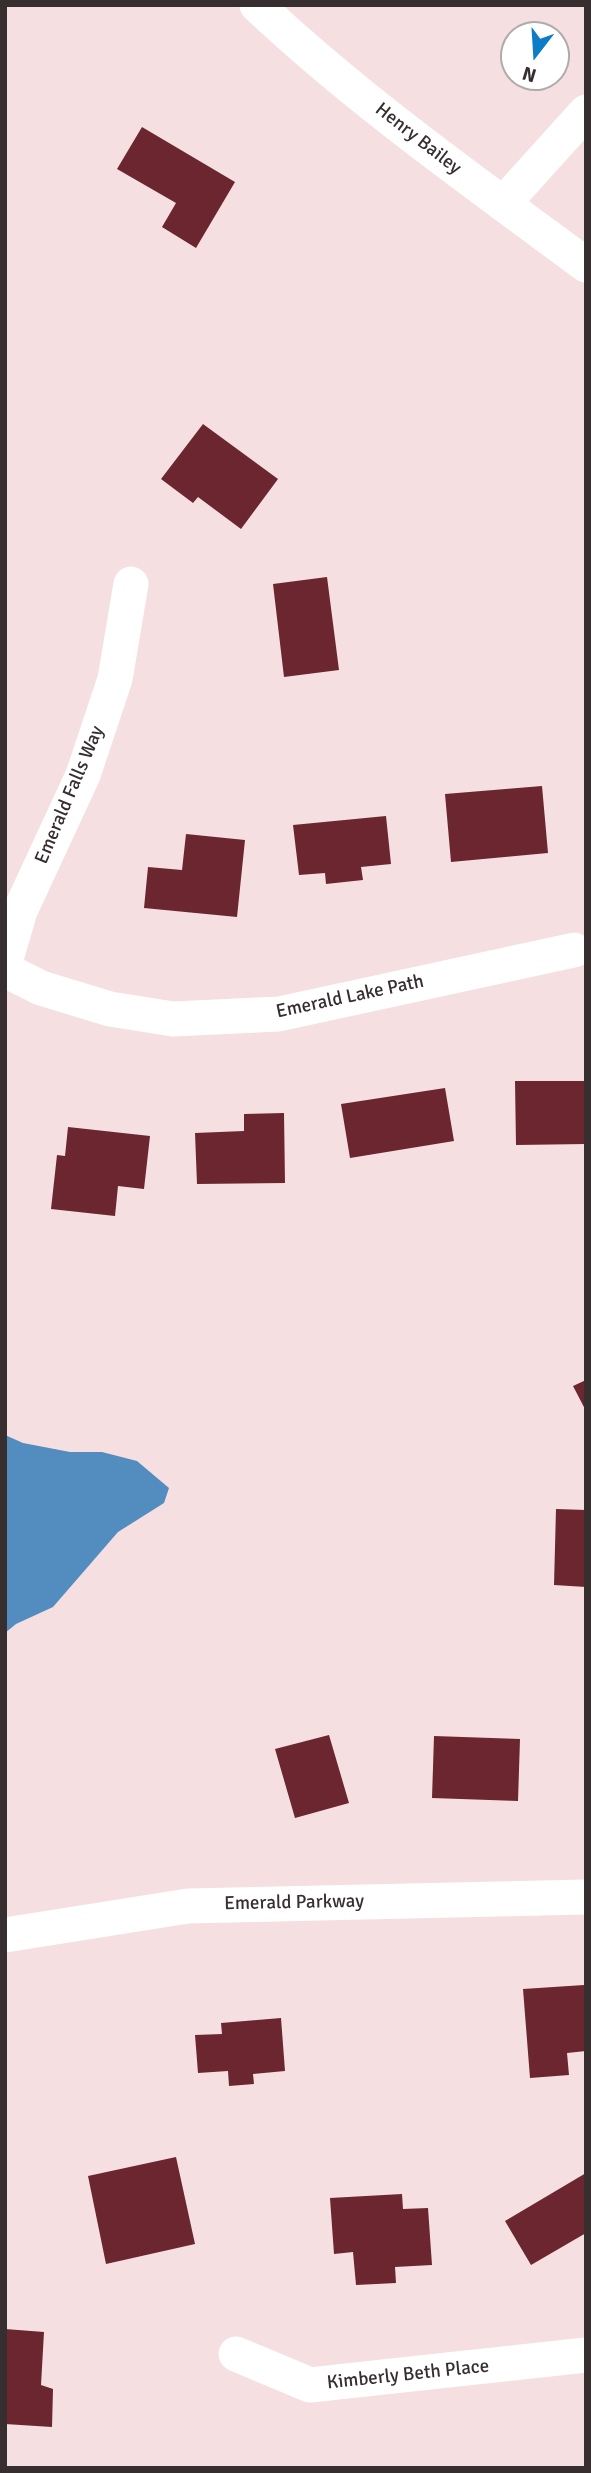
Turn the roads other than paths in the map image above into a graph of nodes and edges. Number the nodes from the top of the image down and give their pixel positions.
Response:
1 (257, 5) edge
2 (586, 112) edge
3 (503, 204) junction
4 (586, 265) edge
5 (131, 584) dead end
6 (574, 950) dead end
7 (5, 962) edge
8 (5, 970) edge
9 (586, 1897) edge
10 (5, 1935) edge
11 (236, 2354) dead end
12 (586, 2355) edge

1 - 3 street, Henry Bailey
2 - 3 street
3 - 4 street, Henry Bailey
5 - 7 street, Emerald Falls Way
6 - 8 street, Emerald Lake Path
9 - 10 street, Emerald Parkway
11 - 12 street, Kimberly Beth Place

